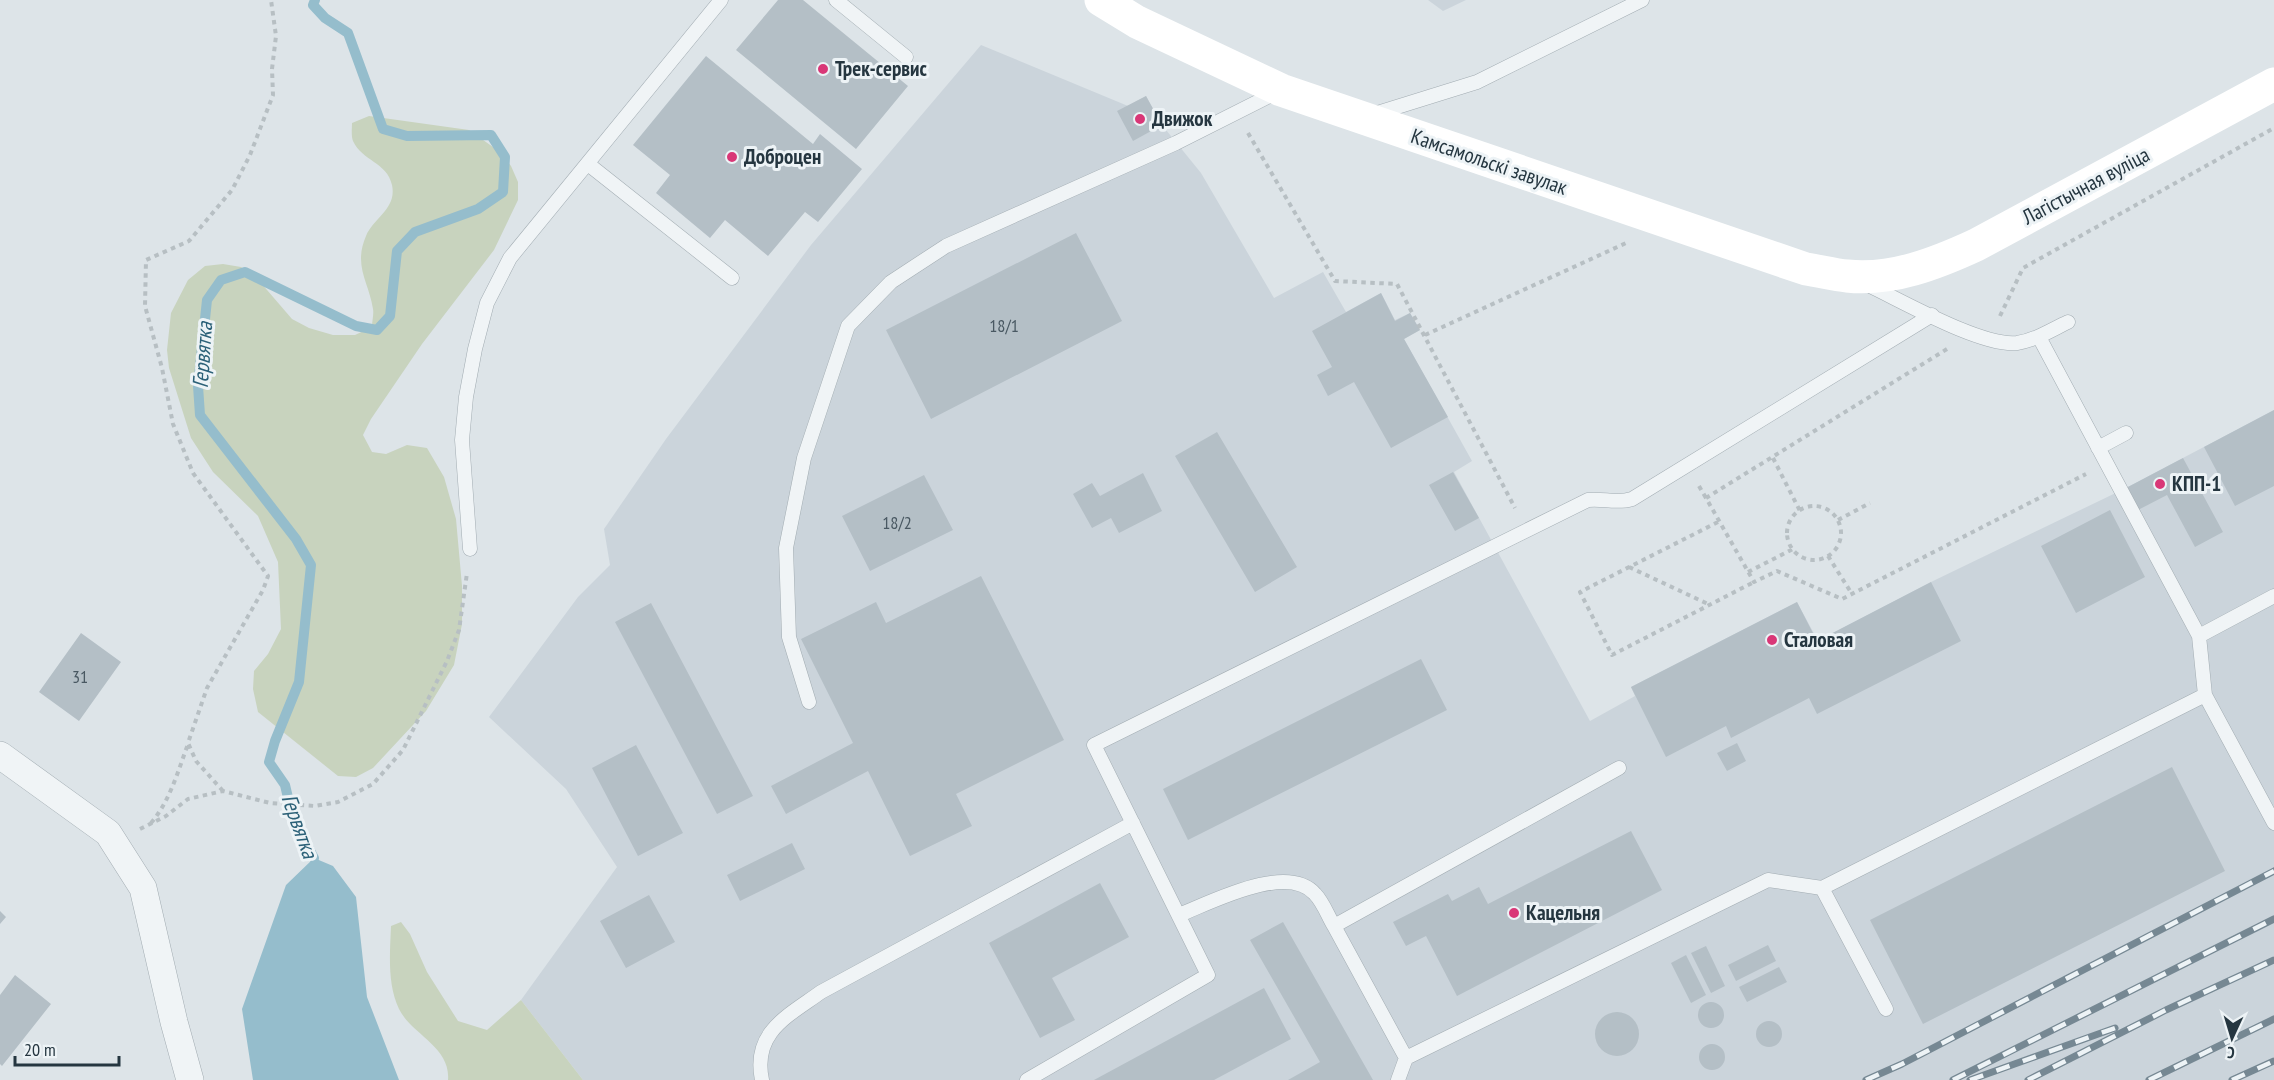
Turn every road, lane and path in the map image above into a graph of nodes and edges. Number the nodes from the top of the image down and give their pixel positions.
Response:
1 (271, 0) edge
2 (721, 0) edge
3 (836, 0) edge
4 (1101, 0) edge
5 (1642, 0) edge
6 (906, 57) dead end
7 (2274, 84) edge
8 (1281, 90) junction
9 (1236, 113) junction
10 (1362, 118) junction
11 (2274, 129) edge
12 (588, 164) junction
13 (1670, 223) junction
14 (1893, 274) joint
15 (1850, 277) junction
16 (732, 278) dead end
17 (1932, 315) junction
18 (2068, 322) dead end
19 (1972, 333) junction
20 (1425, 335) junction
21 (2039, 337) junction
22 (2126, 433) dead end
23 (2098, 448) junction
24 (1772, 458) junction
25 (2106, 463) junction
26 (1870, 503) dead end
27 (1800, 511) junction
28 (1838, 520) junction
29 (1718, 522) junction
30 (1527, 530) junction
31 (470, 549) joint
32 (1793, 549) junction
33 (1828, 556) junction
34 (1629, 567) junction
35 (1748, 572) junction
36 (1754, 582) junction
37 (1852, 594) junction
38 (2274, 596) edge
39 (1709, 605) junction
40 (2199, 636) junction
41 (2205, 695) junction
42 (809, 702) dead end
43 (188, 743) junction
44 (0, 755) edge
45 (1619, 768) dead end
46 (223, 791) junction
47 (1133, 823) junction
48 (2274, 823) edge
49 (147, 827) junction
50 (108, 833) junction
51 (1822, 888) junction
52 (1179, 915) junction
53 (1334, 926) junction
54 (1886, 1009) dead end
55 (1406, 1058) junction
56 (190, 1080) edge
57 (762, 1080) edge
58 (1027, 1080) edge
59 (1398, 1080) edge

1 - 43 path
2 - 12 lane
3 - 6 lane
4 - 8 street, Камсамольскі завулак
5 - 10 lane
7 - 14 street, Лагістычная вуліца
8 - 9 lane
8 - 10 street, Камсамольскі завулак
9 - 20 path
9 - 42 lane
10 - 13 street, Камсамольскі завулак
11 - 19 path
12 - 16 lane
12 - 31 lane
13 - 15 street, Камсамольскі завулак
13 - 20 path
14 - 15 street, Камсамольскі завулак
15 - 17 lane
17 - 19 lane
17 - 30 lane
18 - 21 lane
19 - 21 lane
19 - 24 path
20 - 30 path
21 - 23 lane
22 - 23 lane
23 - 25 lane
24 - 27 path
24 - 29 path
25 - 37 path
25 - 40 lane
26 - 28 path
27 - 28 path
27 - 32 path
28 - 33 path
29 - 34 path
29 - 35 path
30 - 47 lane
31 - 46 path
32 - 33 path
32 - 35 path
33 - 37 path
34 - 39 path
34 - 39 path
35 - 36 path
36 - 37 path
36 - 39 path
38 - 40 lane
40 - 41 lane
41 - 48 lane
41 - 51 lane
43 - 46 path
43 - 49 path
44 - 50 street
45 - 53 lane
46 - 49 path
47 - 52 lane
47 - 57 lane
49 - 50 path
50 - 56 street
51 - 54 lane
51 - 55 lane
52 - 53 lane
52 - 58 lane
53 - 55 lane
55 - 59 lane

